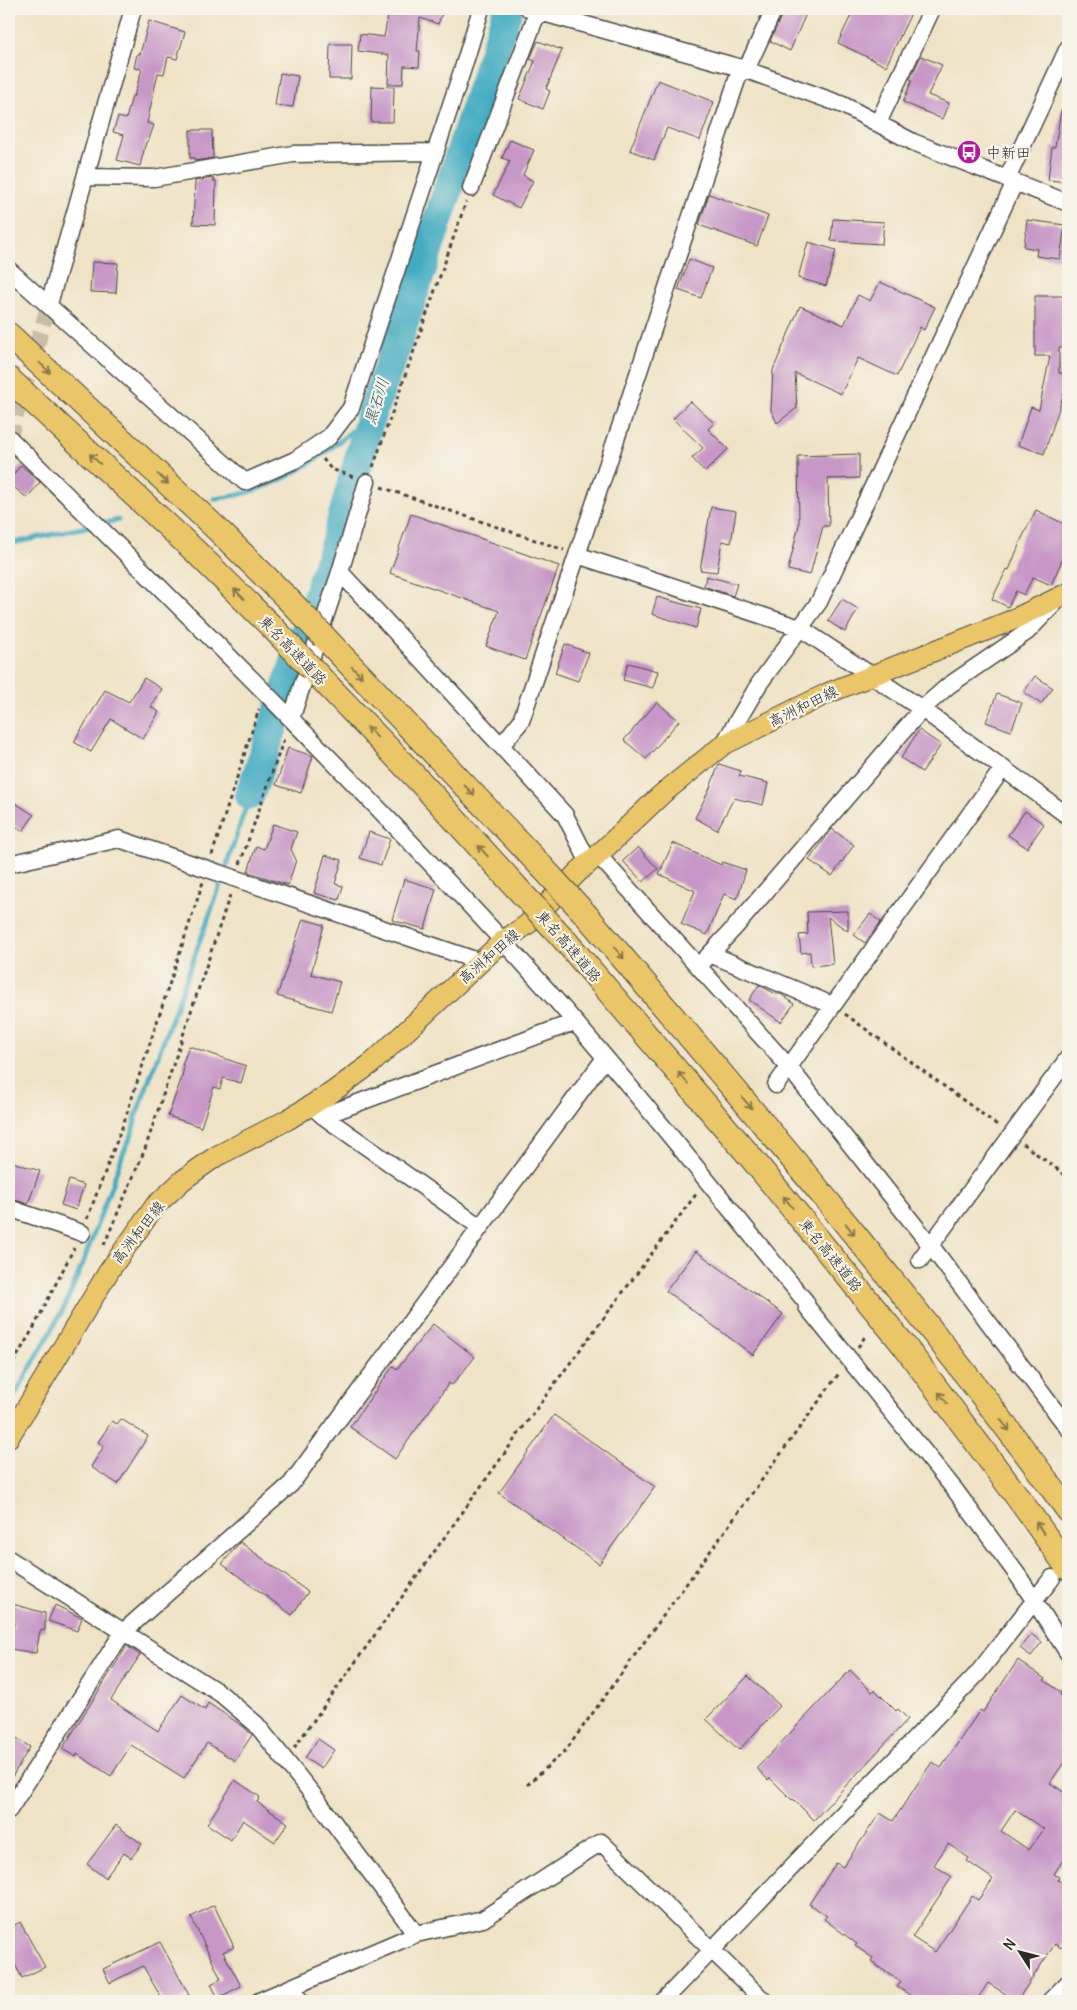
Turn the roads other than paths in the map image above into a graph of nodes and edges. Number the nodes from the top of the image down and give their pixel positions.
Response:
1 (133, 9) edge
2 (481, 9) edge
3 (774, 9) edge
4 (932, 9) edge
5 (534, 10) edge
6 (1068, 48) edge
7 (743, 69) junction
8 (878, 123) junction
9 (436, 152) junction
10 (85, 177) junction
11 (1011, 181) junction
12 (471, 188) road end
13 (1068, 203) edge
14 (9, 270) edge
15 (49, 304) junction
16 (9, 335) edge
17 (9, 379) edge
18 (9, 439) edge
19 (368, 482) road end
20 (577, 554) junction
21 (340, 572) junction
22 (1064, 595) edge
23 (800, 628) junction
24 (870, 676) junction
25 (922, 709) junction
26 (289, 717) junction
27 (723, 745) junction
28 (501, 746) junction
29 (1003, 768) junction
30 (1068, 816) edge
31 (594, 859) junction
32 (9, 864) edge
33 (503, 941) junction
34 (710, 954) junction
35 (481, 962) junction
36 (699, 966) junction
37 (832, 1005) junction
38 (574, 1022) junction
39 (605, 1058) junction
40 (1068, 1058) edge
41 (788, 1066) junction
42 (776, 1085) dead end
43 (317, 1110) junction
44 (9, 1208) edge
45 (480, 1227) junction
46 (82, 1233) road end
47 (931, 1246) junction
48 (920, 1260) dead end
49 (1068, 1428) edge
50 (9, 1437) edge
51 (1068, 1510) edge
52 (9, 1559) edge
53 (1060, 1573) edge
54 (1034, 1601) junction
55 (123, 1632) junction
56 (1068, 1652) edge
57 (9, 1810) edge
58 (416, 1934) junction
59 (711, 1951) junction
60 (1068, 1983) edge
61 (288, 1989) junction
62 (259, 2001) edge
63 (301, 2001) edge
64 (663, 2001) edge
65 (764, 2001) edge
66 (1050, 2001) edge

1 - 10 street
2 - 9 street
3 - 7 street
4 - 8 street
5 - 7 street
5 - 12 street
6 - 11 street
7 - 8 street
7 - 20 street
8 - 11 street
9 - 10 street
9 - 15 street
10 - 15 street
11 - 13 street
11 - 23 street
14 - 15 street
16 -> 51 highway, 東名高速道路, bridge
53 -> 17 highway, 東名高速道路, bridge
18 - 26 street
19 - 21 street
20 - 23 street
20 - 28 street
21 - 26 street
21 - 28 street
22 - 24 main road, 高洲和田線
22 - 25 street
23 - 24 street
23 - 27 street
24 - 25 street
24 - 27 main road, 高洲和田線
25 - 29 street
25 - 34 street
26 - 33 street
27 - 31 main road, 高洲和田線
28 - 31 street
29 - 30 street
29 - 37 street
31 - 33 main road, 高洲和田線
31 - 36 street
32 - 35 street
33 - 35 main road, 高洲和田線
33 - 38 street
34 - 36 street
34 - 37 street
35 - 43 main road, 高洲和田線
36 - 41 street
37 - 41 street
38 - 39 street
38 - 43 street
39 - 45 street
39 - 54 street
40 - 47 street
41 - 42 street
41 - 47 street
43 - 45 street
43 - 50 main road, 高洲和田線
44 - 46 street
45 - 55 street
47 - 48 street
47 - 49 street
52 - 55 street
53 - 54 street
54 - 56 street
54 - 59 street
55 - 57 street
55 - 58 street
58 - 59 street
58 - 61 street
59 - 64 street
59 - 65 street
60 - 66 street
61 - 62 street
61 - 63 street

